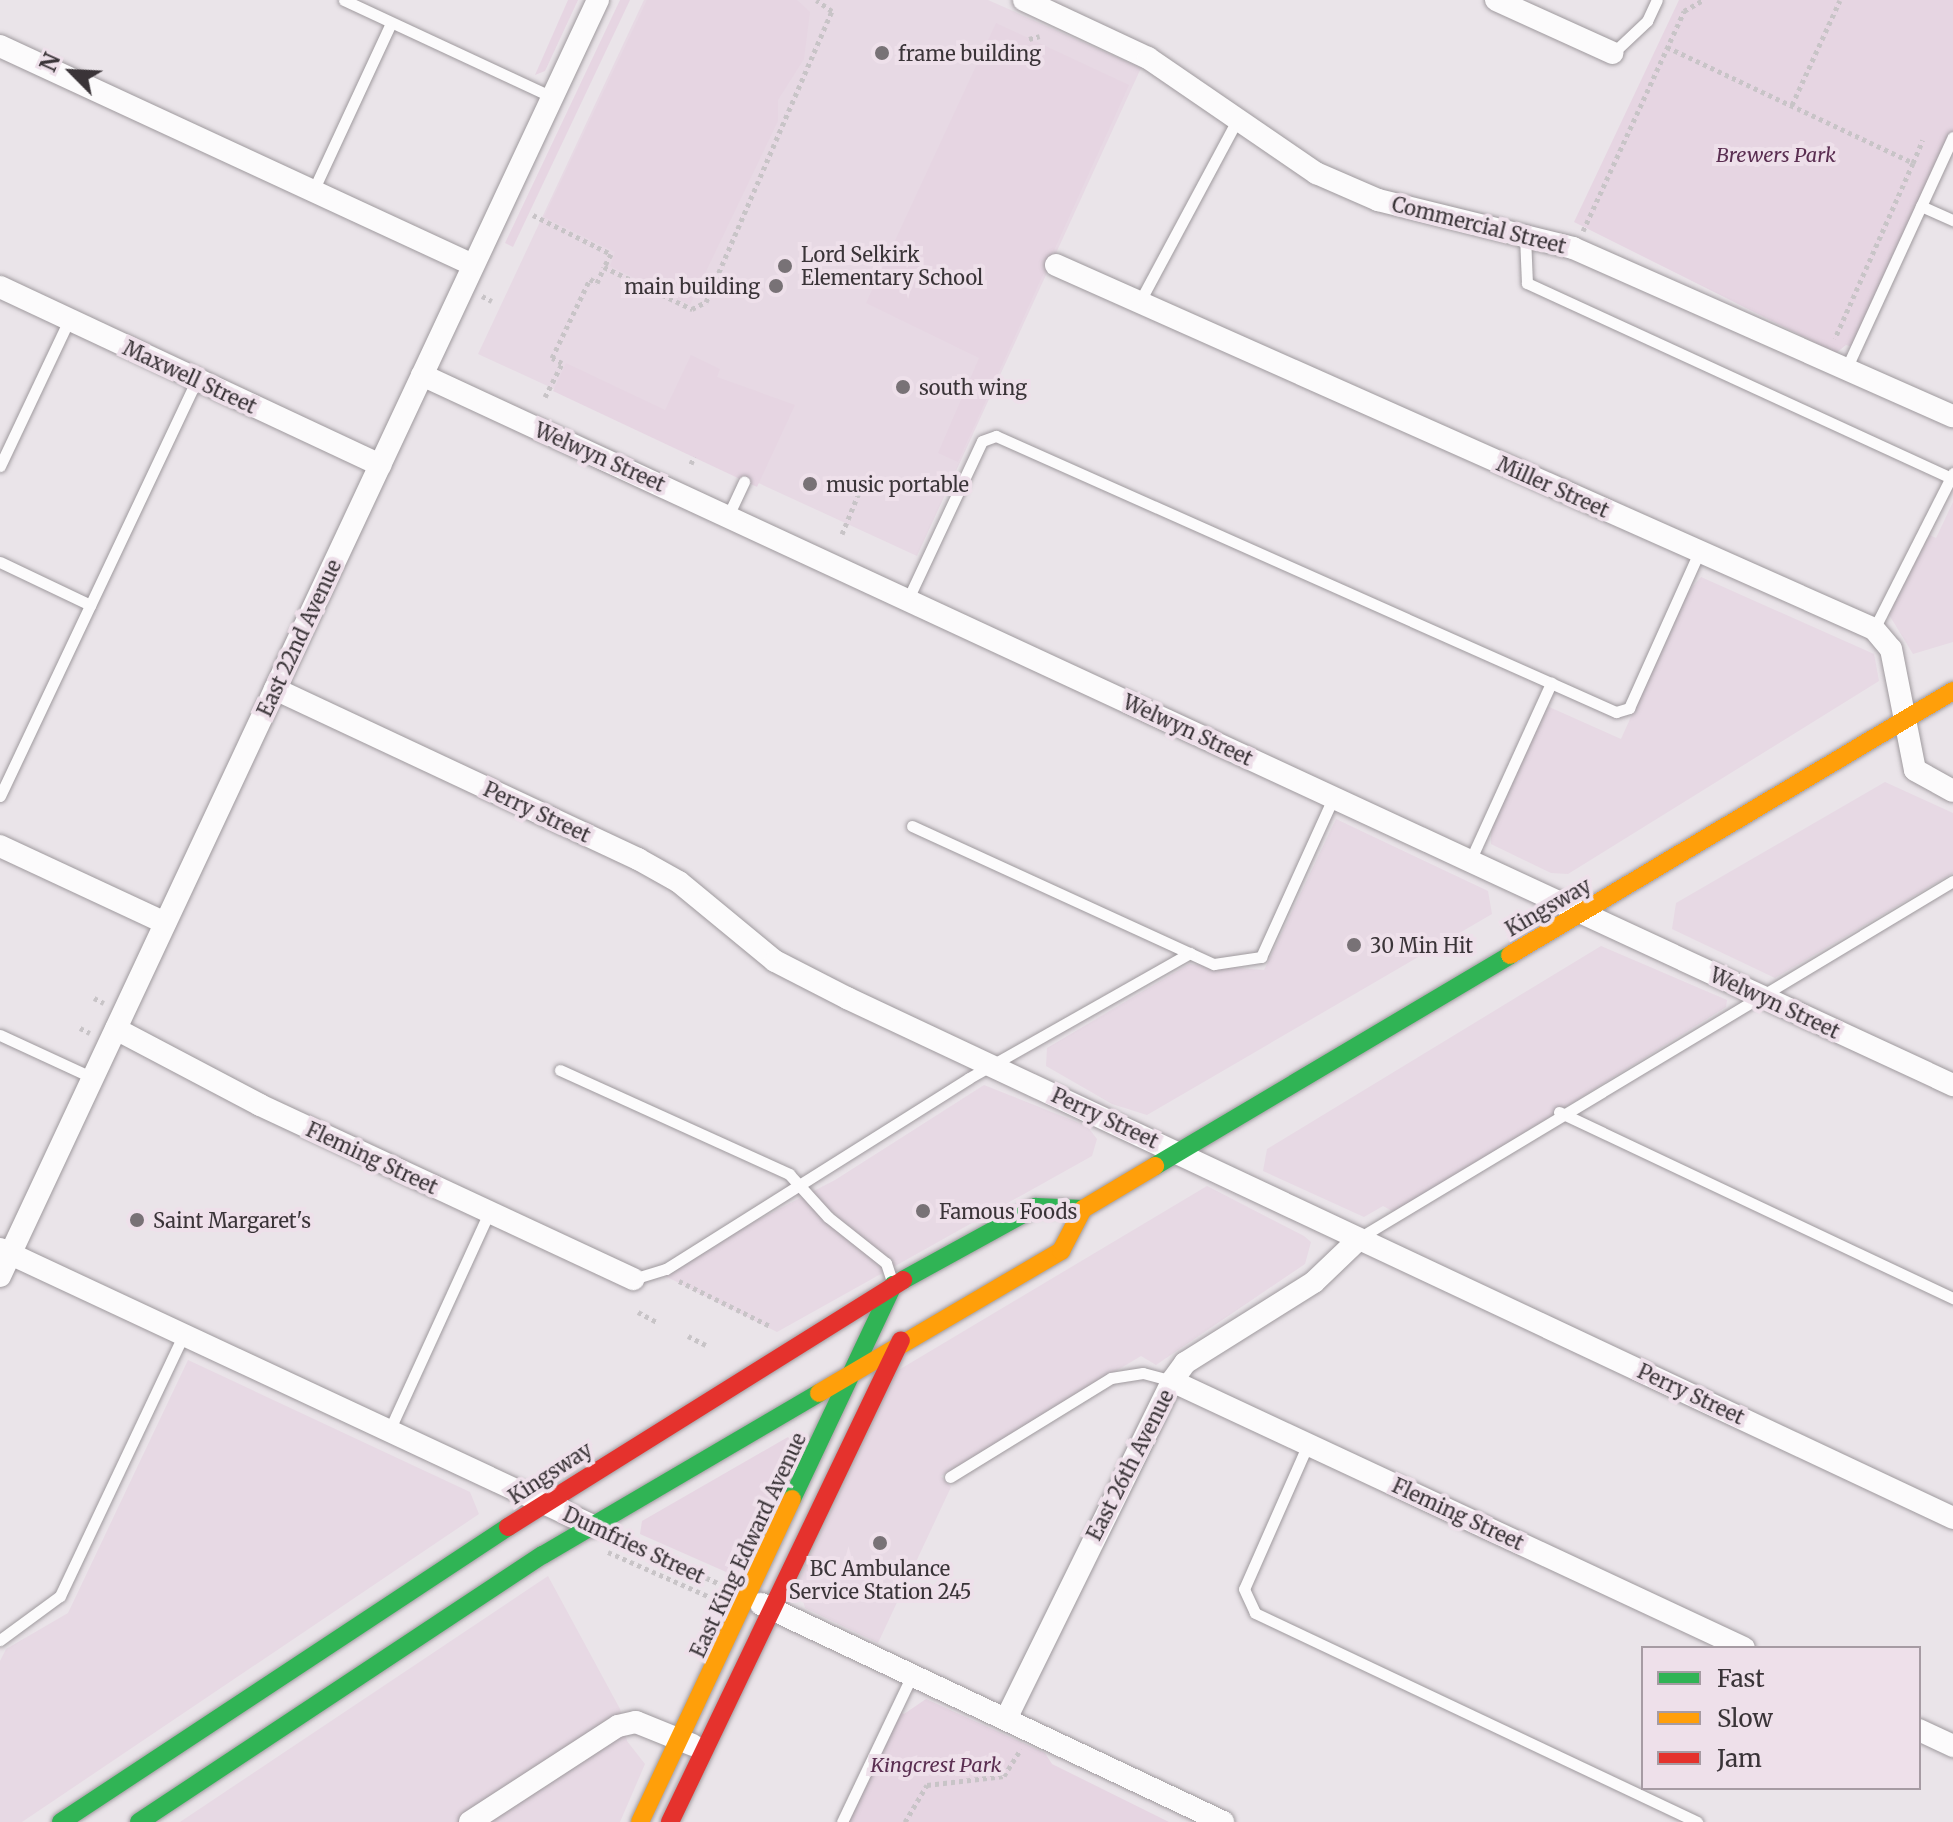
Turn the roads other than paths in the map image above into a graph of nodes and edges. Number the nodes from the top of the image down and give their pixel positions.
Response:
1 (344, 0) edge
2 (598, 0) edge
3 (1024, 0) edge
4 (1496, 0) edge
5 (1657, 0) edge
6 (391, 23) junction
7 (0, 46) edge
8 (1613, 53) joint
9 (552, 97) junction
10 (1237, 120) junction
11 (1953, 137) edge
12 (313, 191) junction
13 (1921, 206) junction
14 (1953, 220) edge
15 (1525, 236) junction
16 (473, 265) junction
17 (1056, 265) dead end
18 (0, 287) edge
19 (1139, 303) junction
20 (69, 320) junction
21 (1847, 367) junction
22 (422, 375) junction
23 (197, 380) junction
24 (1953, 416) edge
25 (380, 465) junction
26 (0, 466) edge
27 (1950, 474) edge
28 (744, 481) dead end
29 (728, 516) junction
30 (1699, 552) junction
31 (0, 562) edge
32 (908, 599) junction
33 (90, 605) junction
34 (1874, 629) junction
35 (1551, 683) junction
36 (275, 689) junction
37 (1953, 691) edge
38 (1905, 720) junction
39 (1953, 791) edge
40 (0, 796) edge
41 (1333, 798) junction
42 (912, 826) dead end
43 (0, 846) edge
44 (1470, 861) junction
45 (1953, 881) edge
46 (1582, 913) junction
47 (165, 923) junction
48 (1190, 953) junction
49 (1758, 996) junction
50 (116, 1029) junction
51 (0, 1035) edge
52 (996, 1067) junction
53 (560, 1070) dead end
54 (93, 1078) junction
55 (1953, 1085) edge
56 (1559, 1112) junction
57 (1176, 1152) junction
58 (799, 1186) junction
59 (1083, 1209) junction
60 (489, 1213) junction
61 (1359, 1239) junction
62 (5, 1251) edge
63 (0, 1276) edge
64 (633, 1279) joint
65 (893, 1285) junction
66 (1953, 1298) edge
67 (184, 1334) junction
68 (901, 1340) junction
69 (850, 1375) junction
70 (1172, 1381) junction
71 (388, 1432) junction
72 (1308, 1444) junction
73 (950, 1477) dead end
74 (543, 1503) junction
75 (1953, 1518) edge
76 (593, 1526) junction
77 (748, 1598) junction
78 (774, 1610) junction
79 (0, 1640) edge
80 (1740, 1646) edge
81 (912, 1675) junction
82 (1006, 1719) junction
83 (1921, 1731) edge
84 (681, 1740) junction
85 (1953, 1746) edge
86 (705, 1751) junction
87 (61, 1822) edge
88 (139, 1822) edge
89 (470, 1822) edge
90 (640, 1822) edge
91 (670, 1822) edge
92 (842, 1822) edge
93 (1223, 1822) edge
94 (1697, 1822) edge

1 - 6 lane
2 - 9 street, East 22nd Avenue
3 - 10 street, Commercial Street
4 - 8 street
5 - 8 lane
6 - 9 lane
6 - 12 lane
7 - 12 street
9 - 16 street, East 22nd Avenue
10 - 15 street, Commercial Street
10 - 19 lane
11 - 13 lane
12 - 16 street
13 - 14 lane
13 - 21 lane
15 - 21 street, Commercial Street
15 - 27 lane
16 - 22 street, East 22nd Avenue
17 - 19 street, Miller Street
18 - 20 street, Maxwell Street
19 - 30 street, Miller Street
20 - 23 street, Maxwell Street
20 - 26 lane
21 - 24 street, Commercial Street
22 - 25 street, East 22nd Avenue
22 - 29 street, Welwyn Street
23 - 25 street, Maxwell Street
23 - 33 lane
25 - 36 street, East 22nd Avenue
27 - 34 lane
28 - 29 lane
29 - 32 street, Welwyn Street
30 - 34 street, Miller Street
30 - 35 lane
31 - 33 lane
32 - 35 lane
32 - 41 street, Welwyn Street
33 - 40 lane
34 - 38 street
35 - 44 lane
36 - 47 street, East 22nd Avenue
36 - 52 street, Perry Street
37 - 38 main road, Kingsway
38 - 39 street
38 - 46 main road, Kingsway
41 - 44 street, Welwyn Street
41 - 48 lane
42 - 48 lane
43 - 47 street
44 - 46 street, Welwyn Street
45 - 49 lane
46 - 49 street, Welwyn Street
46 - 57 main road, Kingsway
47 - 50 street, East 22nd Avenue
48 - 52 lane
49 - 55 street, Welwyn Street
49 - 56 lane
50 - 54 street, East 22nd Avenue
50 - 60 street, Fleming Street
51 - 54 lane
52 - 57 street, Perry Street
52 - 58 lane
53 - 58 lane
54 - 62 street, East 22nd Avenue
56 - 61 lane
56 - 66 lane
57 - 59 main road, Kingsway
57 - 61 street, Perry Street
58 - 64 lane
58 - 65 lane
59 - 65 main road, Kingsway
59 - 68 main road
60 - 64 street, Fleming Street
60 - 71 lane
61 - 70 street, East 26th Avenue
61 - 75 street, Perry Street
62 - 63 street, East 22nd Avenue
62 - 67 street, Dumfries Street
65 - 69 main road, East King Edward Avenue
65 - 74 main road, Kingsway
67 - 71 street, Dumfries Street
67 - 79 lane
68 - 69 main road
68 - 78 main road
69 - 76 main road
69 - 77 main road, East King Edward Avenue
70 - 72 street, Fleming Street
70 - 73 lane
70 - 82 street, East 26th Avenue
71 - 74 street, Dumfries Street
72 - 80 street, Fleming Street
72 - 94 lane
74 - 76 street, Dumfries Street
74 - 87 main road, Kingsway
76 - 88 main road
77 - 78 street
77 - 84 main road, East King Edward Avenue
78 - 81 street
78 - 86 main road
81 - 82 street
81 - 92 lane
82 - 93 street
83 - 85 street
84 - 86 street
84 - 89 street
84 - 90 main road, East King Edward Avenue
86 - 91 main road

